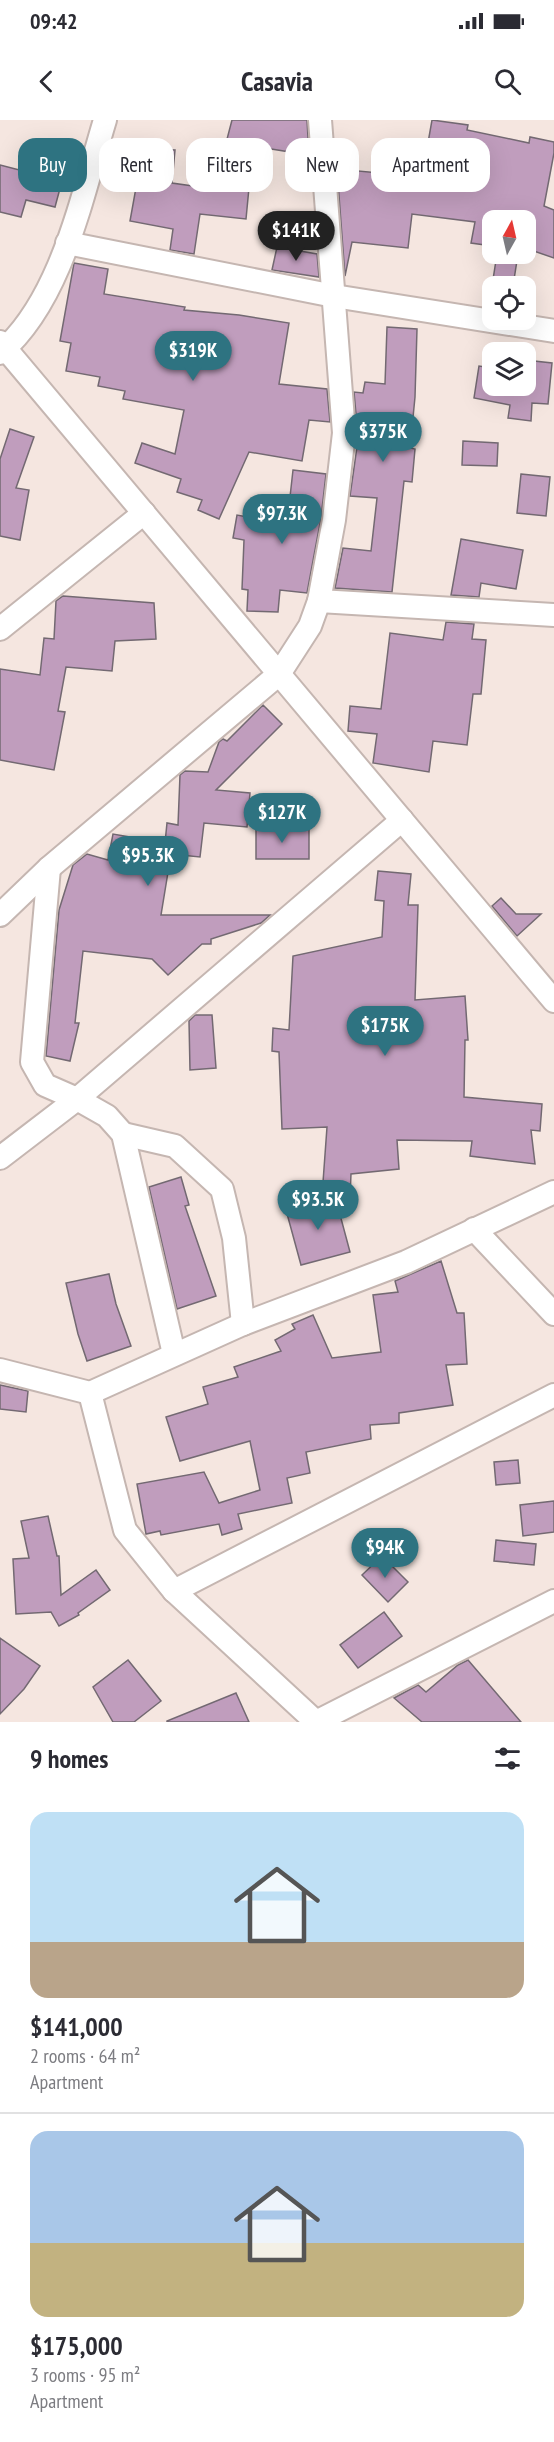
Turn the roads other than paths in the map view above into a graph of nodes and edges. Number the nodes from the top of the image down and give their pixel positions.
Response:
1 (105, 120) edge
2 (320, 120) edge
3 (67, 243) junction
4 (334, 296) junction
5 (554, 331) edge
6 (2, 348) edge
7 (144, 513) junction
8 (319, 601) junction
9 (554, 615) edge
10 (0, 629) edge
11 (279, 674) junction
12 (402, 820) junction
13 (49, 868) junction
14 (0, 915) edge
15 (554, 1001) edge
16 (77, 1099) junction
17 (123, 1134) junction
18 (0, 1158) edge
19 (554, 1192) edge
20 (474, 1229) junction
21 (554, 1314) edge
22 (243, 1324) junction
23 (174, 1354) junction
24 (0, 1370) edge
25 (90, 1393) junction
26 (554, 1395) edge
27 (174, 1591) junction
28 (554, 1601) edge
29 (316, 1722) edge

1 - 3 street
2 - 4 street
3 - 4 street
3 - 6 street
4 - 5 street
4 - 8 street
6 - 7 street
7 - 10 street
7 - 11 street
8 - 9 street
8 - 11 street
11 - 12 street
11 - 13 street
12 - 15 street
12 - 16 street
13 - 14 street
13 - 16 street
16 - 17 street
16 - 18 street
17 - 22 street
17 - 23 street
19 - 20 street
20 - 21 street
20 - 22 street
22 - 23 street
23 - 25 street
24 - 25 street
25 - 27 street
26 - 27 street
27 - 29 street
28 - 29 street

